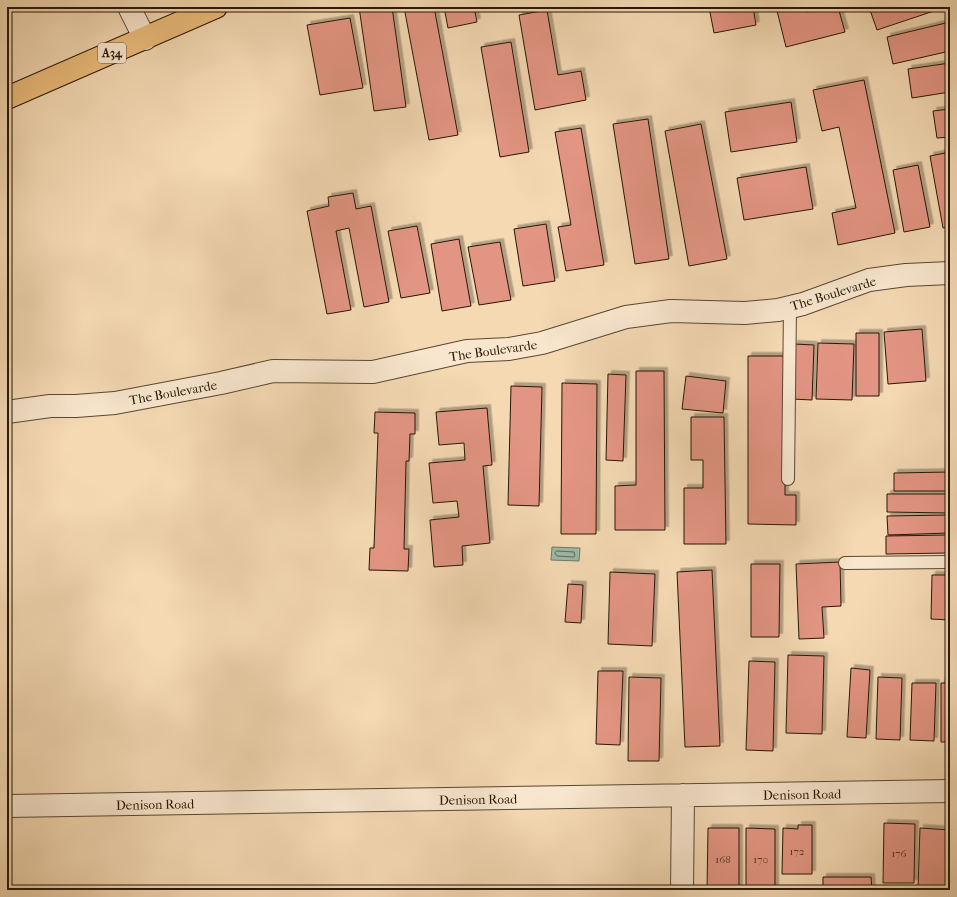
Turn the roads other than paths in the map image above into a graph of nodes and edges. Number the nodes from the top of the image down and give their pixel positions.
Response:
1 (129, 7) edge
2 (216, 7) edge
3 (146, 38) junction
4 (7, 98) edge
5 (950, 273) edge
6 (790, 307) junction
7 (7, 412) edge
8 (788, 479) dead end
9 (950, 562) edge
10 (845, 563) dead end
11 (950, 791) edge
12 (683, 796) junction
13 (7, 806) edge
14 (682, 890) edge

1 - 3 street
2 - 3 highway, A34
3 - 4 highway, A34
5 - 6 street, The Boulevarde
6 - 7 street, The Boulevarde
6 - 8 lane
9 - 10 lane
11 - 12 street, Denison Road
12 - 13 street, Denison Road
12 - 14 street

